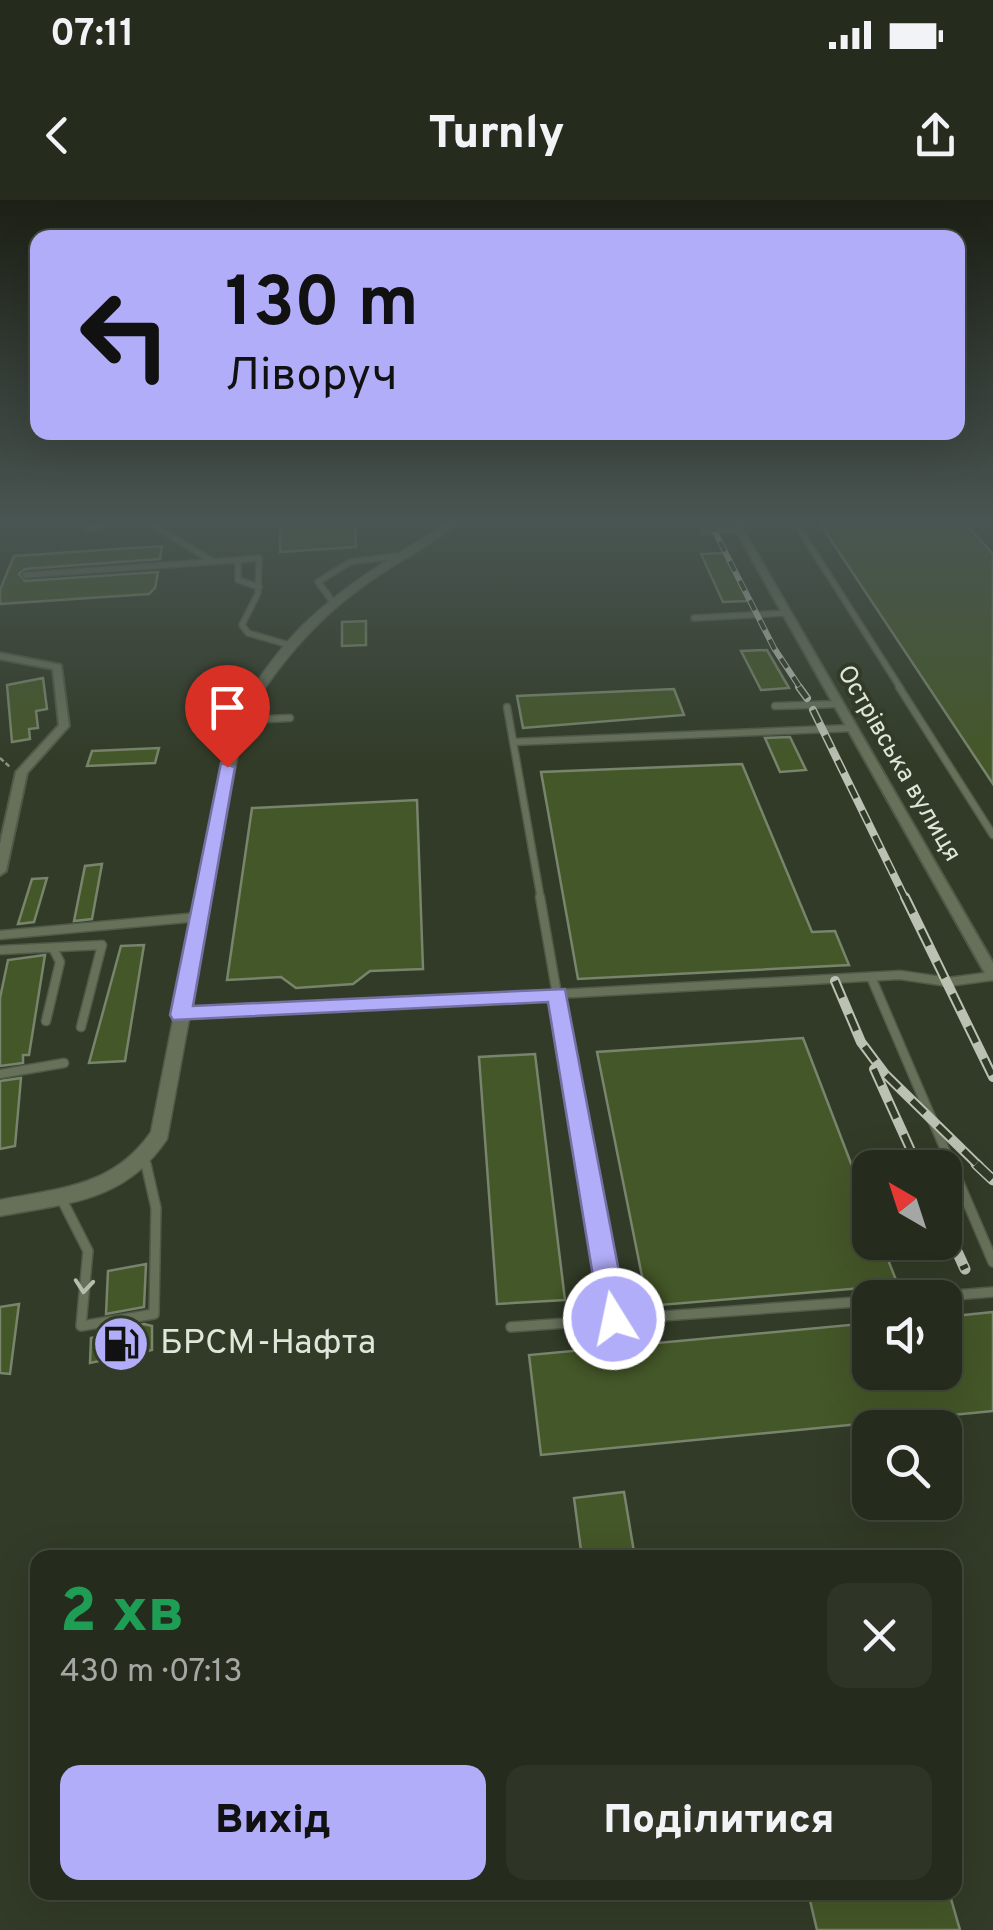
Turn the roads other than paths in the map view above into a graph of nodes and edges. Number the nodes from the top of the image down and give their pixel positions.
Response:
1 (258, 603) edge
2 (332, 603) edge
3 (781, 603) edge
4 (846, 603) edge
5 (787, 613) junction
6 (694, 618) dead end
7 (286, 644) junction
8 (0, 656) edge
9 (838, 704) junction
10 (775, 706) dead end
11 (507, 707) dead end
12 (290, 718) dead end
13 (238, 720) junction
14 (852, 728) junction
15 (513, 742) junction
16 (993, 835) edge
17 (0, 871) edge
18 (198, 917) junction
19 (0, 935) edge
20 (53, 948) junction
21 (0, 950) edge
22 (871, 976) junction
23 (993, 976) edge
24 (558, 994) junction
25 (181, 1015) junction
26 (46, 1021) dead end
27 (81, 1027) dead end
28 (64, 1063) dead end
29 (0, 1074) edge
30 (146, 1160) junction
31 (60, 1196) junction
32 (0, 1208) edge
33 (993, 1262) edge
34 (993, 1292) edge
35 (962, 1294) edge
36 (852, 1302) edge
37 (614, 1319) junction
38 (512, 1328) dead end

1 - 7 lane
2 - 7 street
3 - 5 street, Острівська вулиця
4 - 16 lane
5 - 6 lane
5 - 9 street, Острівська вулиця
7 - 13 street
8 - 17 street
9 - 10 lane
9 - 14 street, Острівська вулиця
11 - 15 lane
12 - 13 lane
13 - 18 street
14 - 15 lane
14 - 23 street, Острівська вулиця
15 - 24 lane
18 - 19 lane
18 - 25 street
20 - 21 lane
20 - 26 lane
20 - 27 lane
22 - 23 lane
22 - 24 lane
22 - 33 lane
24 - 25 lane
24 - 37 lane
25 - 30 street
28 - 29 lane
30 - 31 street
31 -> 30 lane
31 - 32 street
34 - 35 lane
36 - 37 lane
37 - 38 lane

